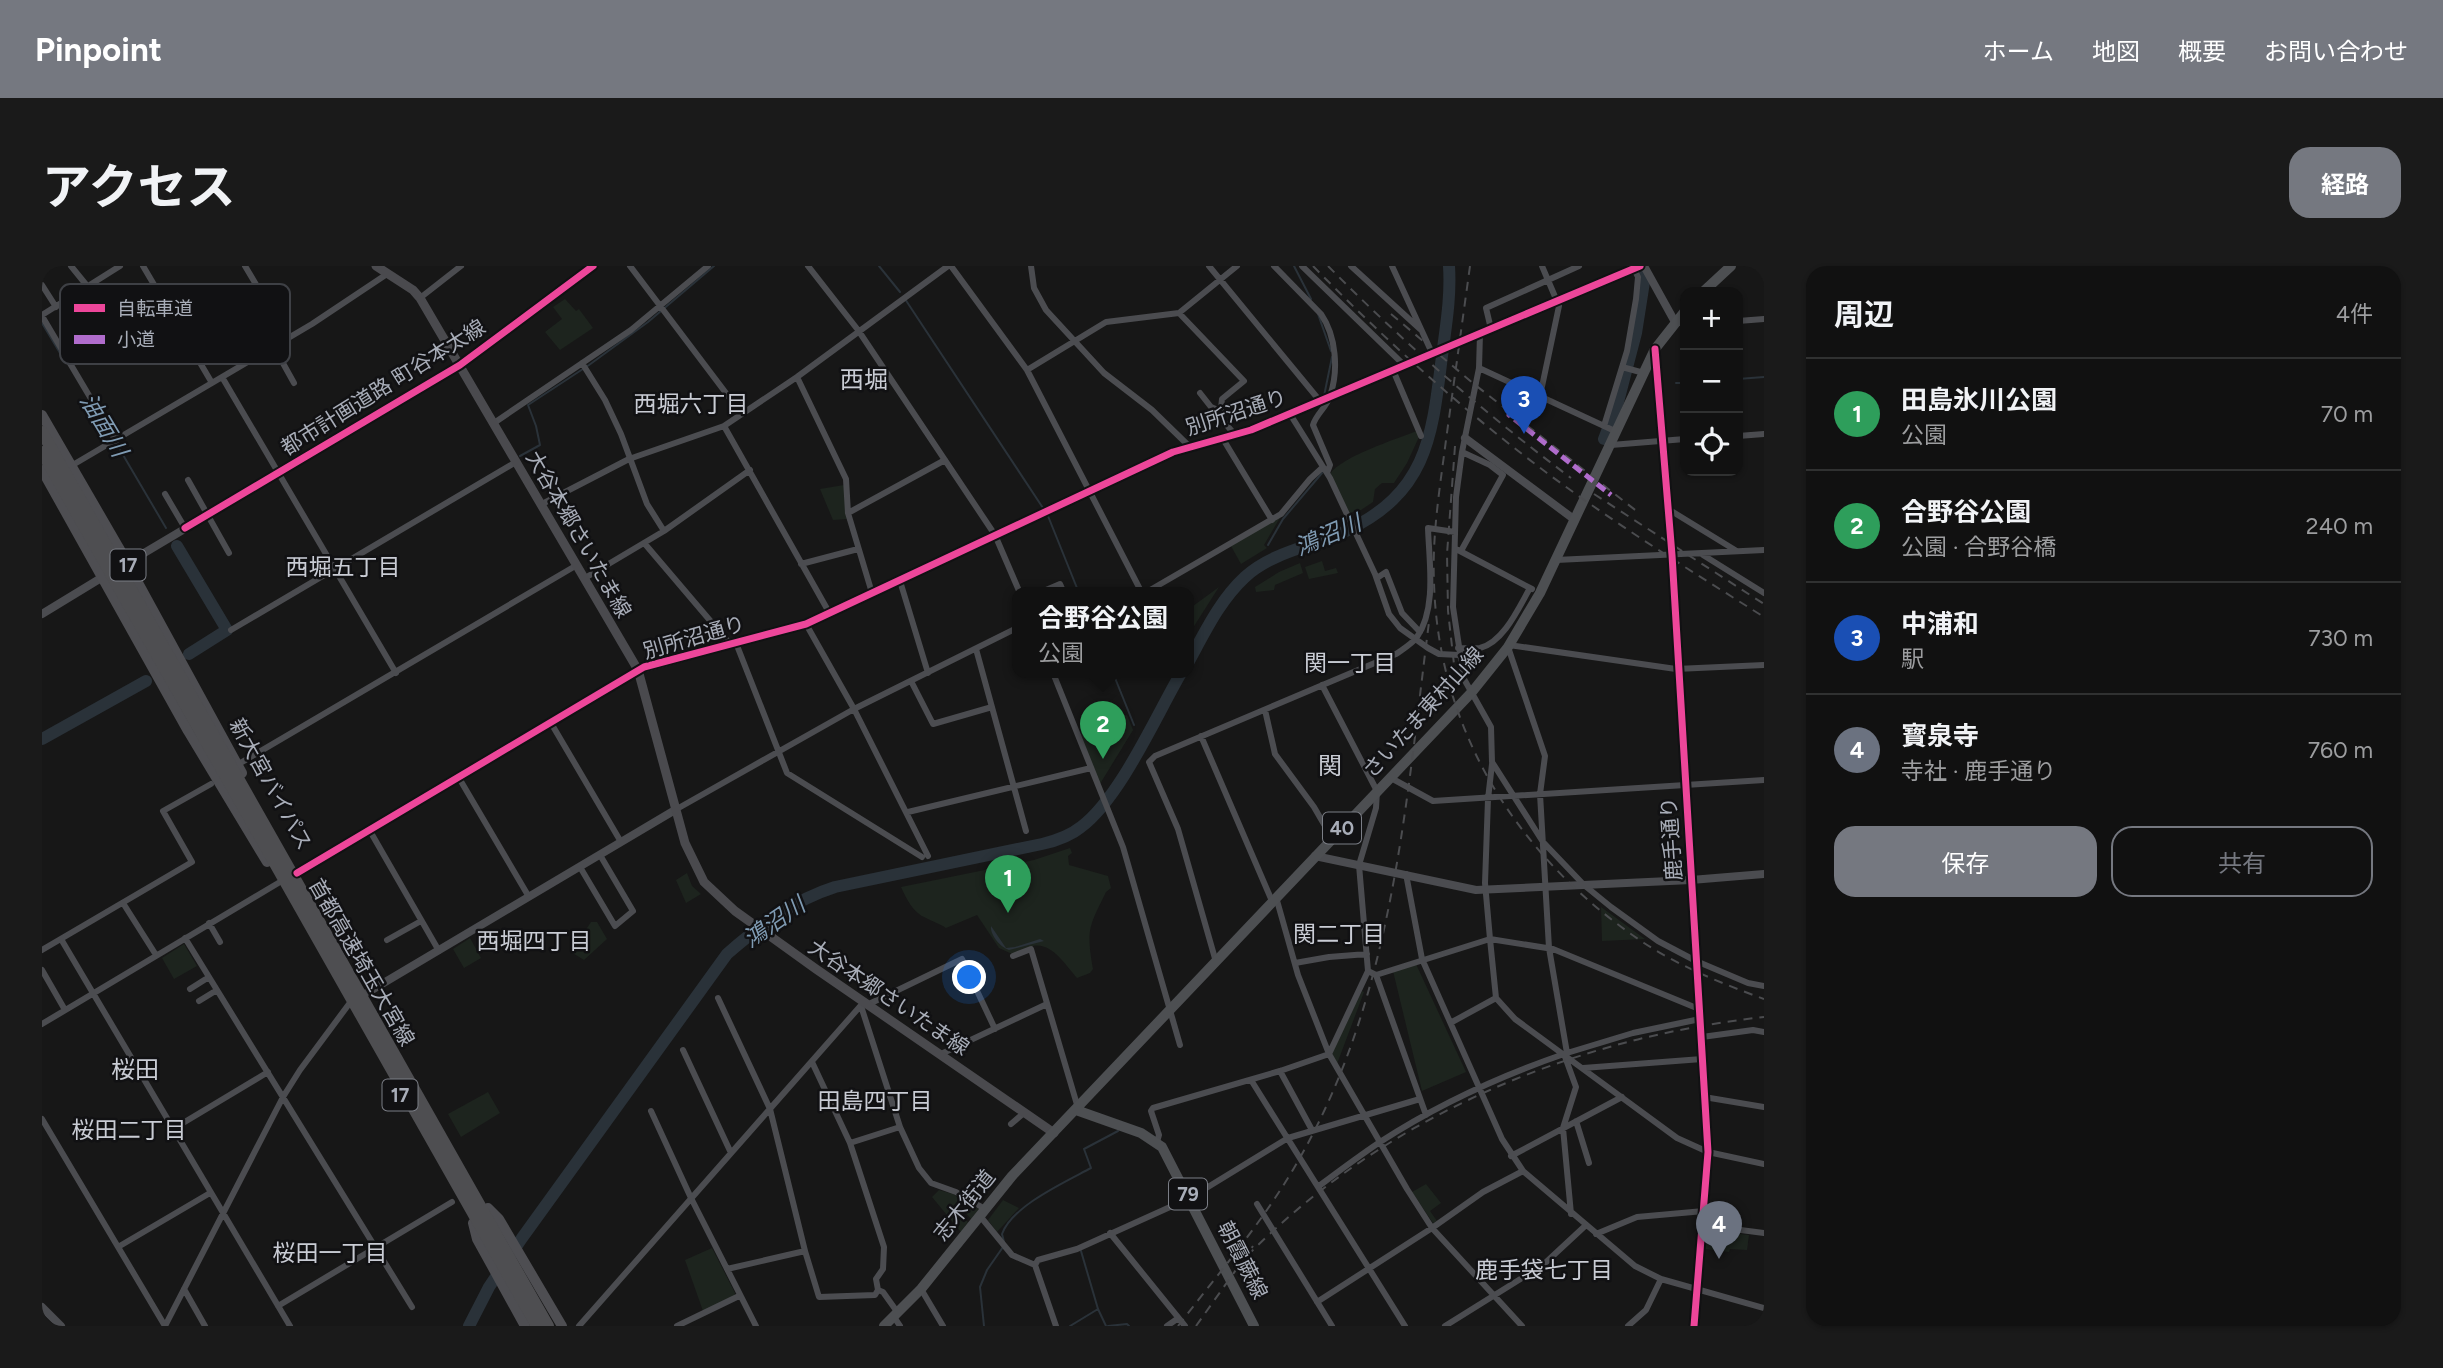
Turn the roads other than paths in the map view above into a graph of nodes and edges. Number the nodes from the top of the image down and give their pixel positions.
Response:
1 (71, 266) edge
2 (120, 266) edge
3 (143, 266) edge
4 (246, 266) edge
5 (376, 266) edge
6 (461, 266) edge
7 (593, 266) edge
8 (630, 266) edge
9 (708, 266) edge
10 (808, 266) edge
11 (950, 266) edge
12 (1031, 266) edge
13 (1209, 266) edge
14 (1237, 266) edge
15 (1274, 266) edge
16 (1303, 266) edge
17 (1351, 266) edge
18 (1392, 266) edge
19 (1542, 266) edge
20 (1580, 266) edge
21 (1731, 266) edge
22 (1637, 267) edge
23 (387, 274) junction
24 (1221, 279) junction
25 (1548, 280) junction
26 (86, 284) edge
27 (93, 284) edge
28 (154, 284) edge
29 (256, 284) edge
30 (42, 285) edge
31 (1708, 287) edge
32 (420, 298) junction
33 (1558, 300) junction
34 (60, 304) edge
35 (56, 307) junction
36 (661, 308) junction
37 (1179, 313) junction
38 (42, 316) edge
39 (1764, 319) edge
40 (1743, 321) edge
41 (1680, 323) edge
42 (858, 330) junction
43 (1421, 330) junction
44 (1491, 330) junction
45 (1480, 334) junction
46 (290, 337) edge
47 (1074, 341) junction
48 (60, 347) edge
49 (1655, 349) junction
50 (1435, 352) junction
51 (70, 364) edge
52 (201, 364) edge
53 (245, 364) edge
54 (283, 364) edge
55 (460, 365) junction
56 (584, 365) junction
57 (1404, 365) junction
58 (1479, 368) junction
59 (1626, 368) junction
60 (1027, 370) junction
61 (1393, 370) junction
62 (1644, 373) junction
63 (222, 377) junction
64 (797, 377) junction
65 (212, 383) junction
66 (294, 383) dead end
67 (1200, 393) dead end
68 (1540, 396) junction
69 (1324, 400) junction
70 (1617, 406) junction
71 (1220, 411) junction
72 (741, 413) junction
73 (1290, 414) junction
74 (42, 415) edge
75 (494, 423) junction
76 (724, 426) junction
77 (1609, 428) junction
78 (42, 432) edge
79 (1764, 434) edge
80 (1235, 435) junction
81 (1421, 436) dead end
82 (1743, 436) edge
83 (1465, 438) junction
84 (1223, 439) junction
85 (1680, 439) edge
86 (1664, 441) junction
87 (115, 442) junction
88 (1611, 445) junction
89 (1189, 446) junction
90 (42, 452) edge
91 (1462, 452) junction
92 (629, 459) junction
93 (945, 460) junction
94 (516, 462) junction
95 (71, 466) junction
96 (42, 470) edge
97 (750, 470) junction
98 (1325, 470) junction
99 (278, 473) junction
100 (188, 480) dead end
101 (45, 482) edge
102 (1089, 491) junction
103 (165, 494) dead end
104 (88, 497) junction
105 (542, 504) junction
106 (1668, 509) junction
107 (848, 513) junction
108 (208, 515) junction
109 (1272, 520) junction
110 (1575, 520) junction
111 (185, 528) junction
112 (664, 531) junction
113 (1455, 532) junction
114 (995, 535) junction
115 (645, 544) junction
116 (1453, 547) junction
117 (858, 549) junction
118 (1764, 550) edge
119 (1461, 551) junction
120 (1737, 551) junction
121 (229, 553) dead end
122 (1701, 554) junction
123 (1672, 555) junction
124 (1556, 560) junction
125 (127, 563) junction
126 (801, 564) junction
127 (577, 565) junction
128 (335, 569) junction
129 (110, 573) junction
130 (584, 578) junction
131 (1377, 578) junction
132 (900, 581) junction
133 (1017, 587) edge
134 (1140, 587) edge
135 (1154, 587) edge
136 (1535, 591) junction
137 (872, 593) junction
138 (1764, 593) edge
139 (42, 614) edge
140 (830, 614) junction
141 (806, 624) junction
142 (231, 630) dead end
143 (1504, 630) junction
144 (1012, 631) edge
145 (1420, 632) junction
146 (1415, 640) junction
147 (1511, 643) junction
148 (733, 644) junction
149 (976, 649) junction
150 (1458, 652) junction
151 (1764, 665) edge
152 (1678, 669) junction
153 (638, 670) junction
154 (396, 673) junction
155 (928, 673) junction
156 (1055, 678) edge
157 (911, 681) junction
158 (1322, 685) junction
159 (1472, 692) junction
160 (992, 707) junction
161 (854, 709) junction
162 (1265, 710) junction
163 (212, 717) junction
164 (551, 723) junction
165 (188, 731) junction
166 (1201, 736) junction
167 (778, 752) junction
168 (1492, 762) junction
169 (237, 765) junction
170 (1091, 768) junction
171 (459, 778) junction
172 (1391, 778) junction
173 (1764, 780) edge
174 (211, 784) dead end
175 (1685, 785) junction
176 (1013, 786) junction
177 (1377, 791) junction
178 (1540, 794) junction
179 (1513, 796) junction
180 (1488, 799) junction
181 (675, 810) junction
182 (908, 812) junction
183 (370, 831) junction
184 (1026, 831) dead end
185 (1332, 838) junction
186 (621, 842) junction
187 (1544, 842) junction
188 (600, 855) junction
189 (1315, 856) junction
190 (1359, 866) junction
191 (580, 867) junction
192 (297, 873) junction
193 (1406, 874) junction
194 (1764, 874) edge
195 (1691, 880) junction
196 (280, 882) junction
197 (1584, 885) junction
198 (1545, 887) junction
199 (1486, 890) junction
200 (529, 897) junction
201 (1274, 899) junction
202 (123, 903) junction
203 (421, 920) junction
204 (209, 923) junction
205 (185, 938) junction
206 (61, 939) junction
207 (1490, 939) junction
208 (387, 940) dead end
209 (220, 942) dead end
210 (1549, 948) junction
211 (42, 950) edge
212 (439, 951) junction
213 (1367, 954) junction
214 (156, 955) junction
215 (1013, 956) dead end
216 (1422, 959) junction
217 (1696, 961) junction
218 (1216, 962) junction
219 (1295, 963) junction
220 (42, 970) edge
221 (1368, 971) junction
222 (1376, 975) junction
223 (209, 977) junction
224 (1764, 986) edge
225 (190, 989) dead end
226 (217, 990) junction
227 (93, 993) junction
228 (365, 994) junction
229 (719, 998) dead end
230 (1496, 998) junction
231 (199, 1001) dead end
232 (349, 1004) junction
233 (1048, 1004) junction
234 (864, 1005) junction
235 (1699, 1009) junction
236 (65, 1010) junction
237 (1170, 1010) junction
238 (1700, 1019) junction
239 (1452, 1022) junction
240 (42, 1024) edge
241 (995, 1028) junction
242 (1764, 1032) edge
243 (1702, 1037) junction
244 (1180, 1045) dead end
245 (683, 1050) dead end
246 (1565, 1053) junction
247 (941, 1054) junction
248 (1329, 1054) junction
249 (1702, 1059) junction
250 (812, 1062) junction
251 (1583, 1068) junction
252 (1280, 1071) junction
253 (268, 1072) junction
254 (1251, 1080) junction
255 (1480, 1086) junction
256 (283, 1097) junction
257 (1622, 1097) junction
258 (1704, 1097) junction
259 (1420, 1099) junction
260 (1764, 1107) edge
261 (1077, 1109) junction
262 (770, 1110) junction
263 (651, 1111) dead end
264 (1025, 1112) junction
265 (1366, 1115) junction
266 (1426, 1115) junction
267 (42, 1119) edge
268 (1576, 1121) junction
269 (1011, 1124) dead end
270 (900, 1128) junction
271 (1563, 1128) junction
272 (173, 1129) junction
273 (1312, 1130) junction
274 (1054, 1132) junction
275 (1288, 1138) junction
276 (1157, 1142) junction
277 (1381, 1142) junction
278 (850, 1143) junction
279 (1708, 1152) junction
280 (731, 1153) junction
281 (1511, 1156) junction
282 (1589, 1163) dead end
283 (1764, 1164) edge
284 (1523, 1171) junction
285 (1319, 1186) junction
286 (211, 1193) junction
287 (691, 1198) junction
288 (1190, 1198) junction
289 (452, 1202) dead end
290 (1257, 1204) dead end
291 (1704, 1211) junction
292 (982, 1212) junction
293 (223, 1214) junction
294 (1571, 1214) junction
295 (1702, 1224) junction
296 (1585, 1226) junction
297 (1432, 1228) junction
298 (1111, 1233) junction
299 (1764, 1233) edge
300 (1596, 1234) junction
301 (118, 1247) junction
302 (376, 1248) junction
303 (804, 1251) junction
304 (520, 1262) junction
305 (1035, 1265) junction
306 (1369, 1267) junction
307 (727, 1269) junction
308 (1661, 1279) junction
309 (505, 1283) junction
310 (184, 1289) junction
311 (921, 1289) junction
312 (878, 1290) junction
313 (1697, 1290) junction
314 (739, 1296) junction
315 (1494, 1296) junction
316 (1317, 1302) junction
317 (278, 1306) junction
318 (42, 1307) edge
319 (412, 1307) dead end
320 (1764, 1308) edge
321 (897, 1319) edge
322 (1177, 1320) junction
323 (61, 1326) edge
324 (205, 1326) edge
325 (290, 1326) edge
326 (525, 1326) edge
327 (535, 1326) edge
328 (550, 1326) edge
329 (562, 1326) edge
330 (579, 1326) edge
331 (677, 1326) edge
332 (756, 1326) edge
333 (884, 1326) edge
334 (943, 1326) edge
335 (1056, 1326) edge
336 (1167, 1326) edge
337 (1185, 1326) edge
338 (1254, 1326) edge
339 (1332, 1326) edge
340 (1405, 1326) edge
341 (1445, 1326) edge
342 (1522, 1326) edge
343 (1628, 1326) edge
344 (1694, 1326) edge

1 - 26 street
2 - 27 street
3 - 28 street
4 - 29 street
5 - 23 main road, 大谷本郷さいたま線
6 - 32 street
7 - 55 street, 都市計画道路 町谷本太線
8 - 36 street
9 - 36 street
10 - 42 street
11 - 42 street
11 - 60 street
12 - 47 street
13 - 24 street
14 - 24 street
15 - 69 street
16 - 57 street
17 - 43 street
18 - 43 street
19 - 25 street
20 - 25 street
21 - 31 main road
22 - 33 street
22 - 41 street
22 - 59 street
23 - 32 main road, 大谷本郷さいたま線
23 - 46 street
24 - 37 street
24 - 69 street
25 - 33 street
25 - 44 street
30 - 35 street
32 - 55 main road, 大谷本郷さいたま線
33 - 44 street
33 - 68 street
34 - 35 street
35 - 38 street
36 - 56 street
36 - 72 street
37 - 47 street
37 - 71 street
38 - 48 street
39 - 40 street
41 - 49 main road, さいたま東村山線 / 40
42 - 64 street
42 - 93 street
43 - 50 street
44 - 45 street
45 - 50 street, 別所沼通り
45 - 58 street
47 - 60 street
47 - 89 street
49 - 62 main road, さいたま東村山線 / 40
49 - 86 street, 鹿手通り
50 - 57 street, 別所沼通り
51 - 87 street
52 - 65 street
53 - 63 street
54 - 66 street
55 - 75 main road, 大谷本郷さいたま線
55 - 99 street, 都市計画道路 町谷本太線
56 - 75 street
56 - 92 street
57 - 61 street, 別所沼通り
58 - 68 street
58 - 83 street
59 - 62 street
59 - 70 street
60 - 102 street
61 - 69 street, 別所沼通り
61 - 81 street
62 - 70 main road, さいたま東村山線 / 40
63 - 65 street
63 - 99 street
64 - 72 street
64 - 107 street
65 - 87 street
67 - 71 street
68 - 77 street
69 - 73 street, 別所沼通り
69 - 98 street
70 - 77 main road, さいたま東村山線 / 40
70 - 77 street
71 - 80 street
72 - 76 street
73 - 80 street, 別所沼通り
73 - 98 street
74 - 95 highway, 新大宮バイパス / 17
75 - 94 main road, 大谷本郷さいたま線
76 - 92 street
76 - 97 street
77 - 88 main road, さいたま東村山線 / 40
78 - 328 highway, 首都高速埼玉大宮線, bridge
79 - 82 street
80 - 84 street, 別所沼通り
83 - 91 street
83 - 110 street
84 - 89 street, 別所沼通り
84 - 109 street
85 - 86 street
86 - 88 street
86 - 106 street, 鹿手通り
87 - 95 street
88 - 110 main road, さいたま東村山線 / 40
89 - 102 street, 別所沼通り
90 - 327 highway, 首都高速埼玉大宮線, bridge
91 - 113 street
91 - 119 street
92 - 105 street
92 - 112 street
93 - 107 street
93 - 114 street
94 - 105 main road, 大谷本郷さいたま線
94 - 128 street
95 - 104 highway, 新大宮バイパス / 17
96 - 101 highway, 17
97 - 112 street
97 - 126 street
98 - 109 street
98 - 131 street
99 - 108 street, 都市計画道路 町谷本太線
99 - 128 street
100 - 108 street
101 - 129 highway, 17
102 - 114 street, 別所沼通り
102 - 134 street
103 - 111 street
104 - 125 highway, 新大宮バイパス / 17
104 - 129 highway
105 - 127 main road, 大谷本郷さいたま線
106 - 120 street
106 - 123 street, 鹿手通り
107 - 117 street
108 - 111 street, 都市計画道路 町谷本太線
108 - 121 street
109 - 135 street
110 - 124 main road, さいたま東村山線 / 40
111 - 125 street, 都市計画道路 町谷本太線
112 - 115 street
113 - 116 street
113 - 145 street
114 - 132 street, 別所沼通り
114 - 133 street
115 - 130 street
115 - 148 street
116 - 119 street
116 - 150 street
117 - 126 street
117 - 137 street
118 - 120 street
119 - 136 street
120 - 122 street
122 - 123 street
122 - 138 street
123 - 124 street
123 - 152 street, 鹿手通り
124 - 136 main road, さいたま東村山線 / 40
125 - 129 street, 都市計画道路 町谷本太線
125 - 163 highway, 新大宮バイパス / 17
126 - 140 street
127 - 130 main road, 大谷本郷さいたま線
127 - 154 street
128 - 142 street
128 - 154 street
129 - 139 street, 都市計画道路 町谷本太線
129 - 165 highway, 新大宮バイパス / 17
130 - 153 main road, 大谷本郷さいたま線
131 - 145 street
131 - 146 street
132 - 137 street, 別所沼通り
132 - 155 street
136 - 143 street
136 - 147 main road, さいたま東村山線 / 40
137 - 140 street, 別所沼通り
140 - 141 street, 別所沼通り
141 - 148 street, 別所沼通り
141 - 161 street
143 - 147 street
143 - 150 street
144 - 149 street
145 - 146 street
146 - 150 street
146 - 158 street
147 - 152 street
147 - 159 main road, さいたま東村山線 / 40
147 - 178 street
148 - 153 street, 別所沼通り
148 - 167 street
149 - 155 street
149 - 160 street
150 - 159 street
151 - 152 street
152 - 175 street, 鹿手通り
153 - 164 street, 別所沼通り
153 - 181 main road, 大谷本郷さいたま線
154 - 169 street
155 - 157 street
156 - 170 street
157 - 160 street
157 - 161 street
158 - 162 street
158 - 177 street
159 - 168 street
159 - 172 main road, さいたま東村山線 / 40
160 - 176 street
161 - 167 street
161 - 182 street
162 - 166 street
162 - 185 street
163 - 165 highway
163 - 169 highway, 新大宮バイパス / 17
164 - 171 street, 別所沼通り
164 - 186 street
165 - 196 highway, 新大宮バイパス / 17
166 - 201 street
166 - 218 street
167 - 181 street
167 - 182 street
168 - 179 street
168 - 180 street
169 - 192 highway, 新大宮バイパス / 17
170 - 176 street
170 - 237 street
171 - 183 street, 別所沼通り
171 - 200 street
172 - 177 main road, さいたま東村山線 / 40
172 - 180 street
173 - 175 street
174 - 202 street
175 - 178 street
175 - 195 street, 鹿手通り
176 - 182 street
176 - 184 street
177 - 185 main road, さいたま東村山線 / 40
177 - 190 street
178 - 179 street
178 - 187 street
179 - 180 street
179 - 187 street
180 - 199 street
181 - 186 street
181 - 234 main road, 大谷本郷さいたま線
183 - 192 street, 別所沼通り
183 - 203 street
185 - 189 main road, さいたま東村山線 / 40
186 - 188 street
187 - 197 street
187 - 198 street
188 - 191 street
188 - 191 street
189 - 190 street
189 - 201 main road, さいたま東村山線 / 40
190 - 193 street
190 - 213 street
191 - 200 street
192 - 228 highway, 新大宮バイパス / 17
193 - 199 street
193 - 216 street
194 - 195 street
195 - 197 street
195 - 217 street, 鹿手通り
196 - 204 street
196 - 232 highway, 新大宮バイパス / 17
197 - 198 street
197 - 217 street
198 - 199 street
198 - 210 street
199 - 207 street
200 - 212 street
201 - 218 main road, さいたま東村山線 / 40
201 - 219 street
202 - 206 street
202 - 214 street
203 - 208 street
203 - 212 street
204 - 205 street
204 - 209 street
205 - 214 street
205 - 223 street
206 - 211 street
206 - 227 street
207 - 210 street
207 - 216 street
207 - 230 street
210 - 235 street
210 - 246 street
212 - 228 street
213 - 219 street
213 - 221 street
214 - 227 street
215 - 233 street
216 - 222 street
216 - 239 street
217 - 224 street
217 - 235 street, 鹿手通り
218 - 237 main road, さいたま東村山線 / 40
219 - 248 street
220 - 236 street
221 - 222 street
221 - 248 street
222 - 259 street
223 - 225 street
223 - 226 street
226 - 231 street
226 - 253 street
227 - 236 street
227 - 272 street
228 - 304 highway, 新大宮バイパス / 17, bridge
229 - 262 street
230 - 239 street
230 - 246 street
232 - 256 street
232 - 309 highway, 新大宮バイパス / 17
233 - 241 street
233 - 261 street
234 - 241 street
234 - 247 main road, 大谷本郷さいたま線
234 - 250 street
234 - 270 street
235 - 238 street, 鹿手通り
236 - 240 street
237 - 244 street
237 - 261 main road, さいたま東村山線 / 40
238 - 243 street, 鹿手通り
238 - 246 street
239 - 255 street
241 - 247 street
242 - 243 street
243 - 249 street, 鹿手通り
245 - 280 street
246 - 251 street
246 - 255 street
246 - 271 street
247 - 264 main road, 大谷本郷さいたま線
248 - 252 street
248 - 265 street
249 - 251 street
249 - 258 street, 鹿手通り
250 - 262 street
250 - 278 street
251 - 257 street
252 - 254 street
252 - 273 street
253 - 256 street
253 - 272 street
254 - 275 street
254 - 276 street
255 - 266 street
255 - 281 street
256 - 293 street
256 - 302 street
257 - 268 street
257 - 279 street
258 - 260 street
258 - 279 street, 鹿手通り
259 - 265 street
259 - 266 street
261 - 274 main road, 志木街道 / 40
261 - 276 main road
262 - 280 street
262 - 303 street
263 - 287 street
264 - 269 street
264 - 274 main road, 大谷本郷さいたま線
265 - 273 street
265 - 277 street
266 - 277 street
267 - 301 street
268 - 271 street
268 - 282 street
270 - 278 street
270 - 292 street
271 - 281 street
271 - 294 street
272 - 286 street
273 - 275 street
274 - 292 main road, 志木街道 / 40
275 - 285 street
275 - 288 street
276 - 288 main road, 朝霞蕨線 / 79
277 - 285 street
277 - 297 street
278 - 312 street
279 - 283 street
279 - 291 street, 鹿手通り
280 - 287 street
281 - 284 street
284 - 294 street
284 - 297 street
285 - 306 street
286 - 293 street
286 - 301 street
287 - 307 street
287 - 330 street
288 - 298 street
288 - 338 main road, 朝霞蕨線 / 79
289 - 302 street
290 - 316 street
291 - 295 street, 鹿手通り
291 - 300 street
292 - 305 street
292 - 311 main road, 志木街道 / 40
293 - 310 street
293 - 317 street
294 - 296 street
295 - 299 street
295 - 313 street, 鹿手通り
296 - 300 street
296 - 315 street
297 - 306 street
297 - 315 street
298 - 305 street
298 - 322 street
300 - 308 street
301 - 310 street
302 - 317 street
302 - 319 street
303 - 307 street
303 - 312 street
304 - 328 highway, 新大宮バイパス / 17
304 - 329 highway, 新大宮バイパス / 17
305 - 335 street
306 - 316 street
306 - 340 street
307 - 314 street
308 - 313 street
308 - 343 street
309 - 326 highway, 新大宮バイパス / 17
309 - 327 highway, 新大宮バイパス / 17
310 - 324 street
311 - 321 main road, 志木街道 / 40
311 - 334 street
312 - 321 street
313 - 320 street
313 - 344 street, 鹿手通り
314 - 331 street
314 - 332 street
315 - 341 street
315 - 342 street
316 - 339 street
317 - 325 street
318 - 323 street
321 - 333 main road, 志木街道 / 40
322 - 336 street
322 - 337 street

